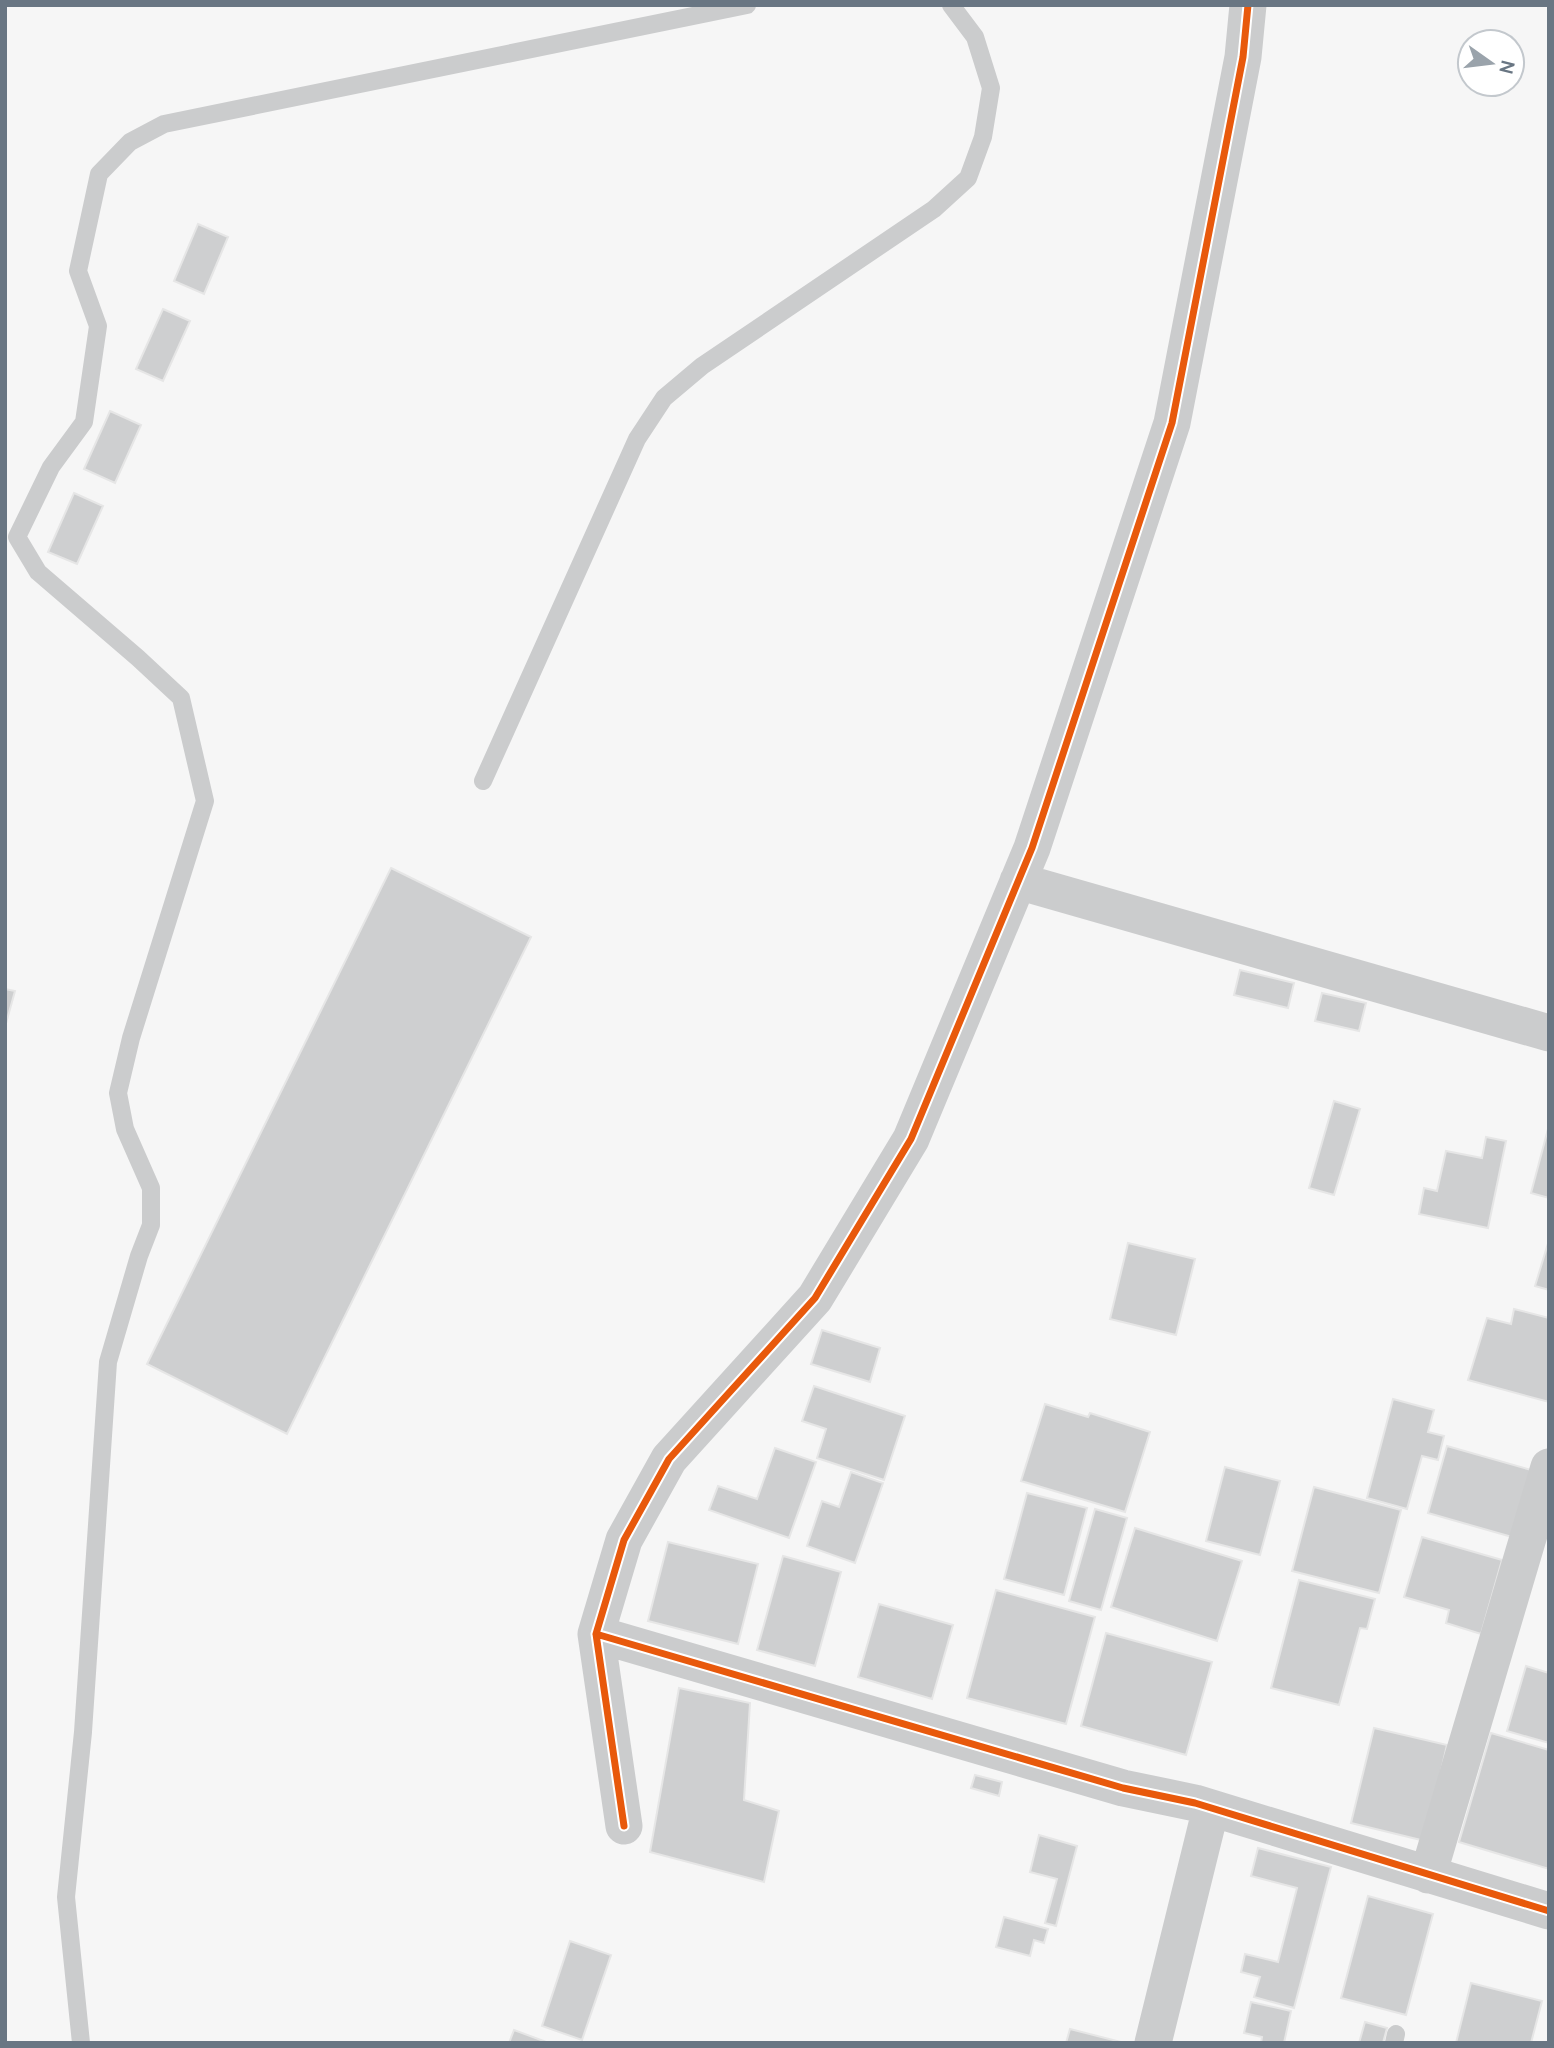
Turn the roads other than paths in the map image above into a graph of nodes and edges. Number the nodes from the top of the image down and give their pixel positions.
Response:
1 (747, 5) edge
2 (951, 5) edge
3 (1248, 5) edge
4 (482, 781) dead end
5 (1018, 881) junction
6 (1549, 1033) edge
7 (1549, 1466) edge
8 (596, 1634) junction
9 (1211, 1808) junction
10 (624, 1826) dead end
11 (1428, 1875) junction
12 (1549, 1911) edge
13 (80, 2043) edge
14 (1153, 2043) edge

1 - 13 lane
2 - 4 lane
3 - 5 street
5 - 6 street
5 - 8 street
7 - 11 street
8 - 9 street
8 - 10 street
9 - 11 street
9 - 14 street
11 - 12 street

